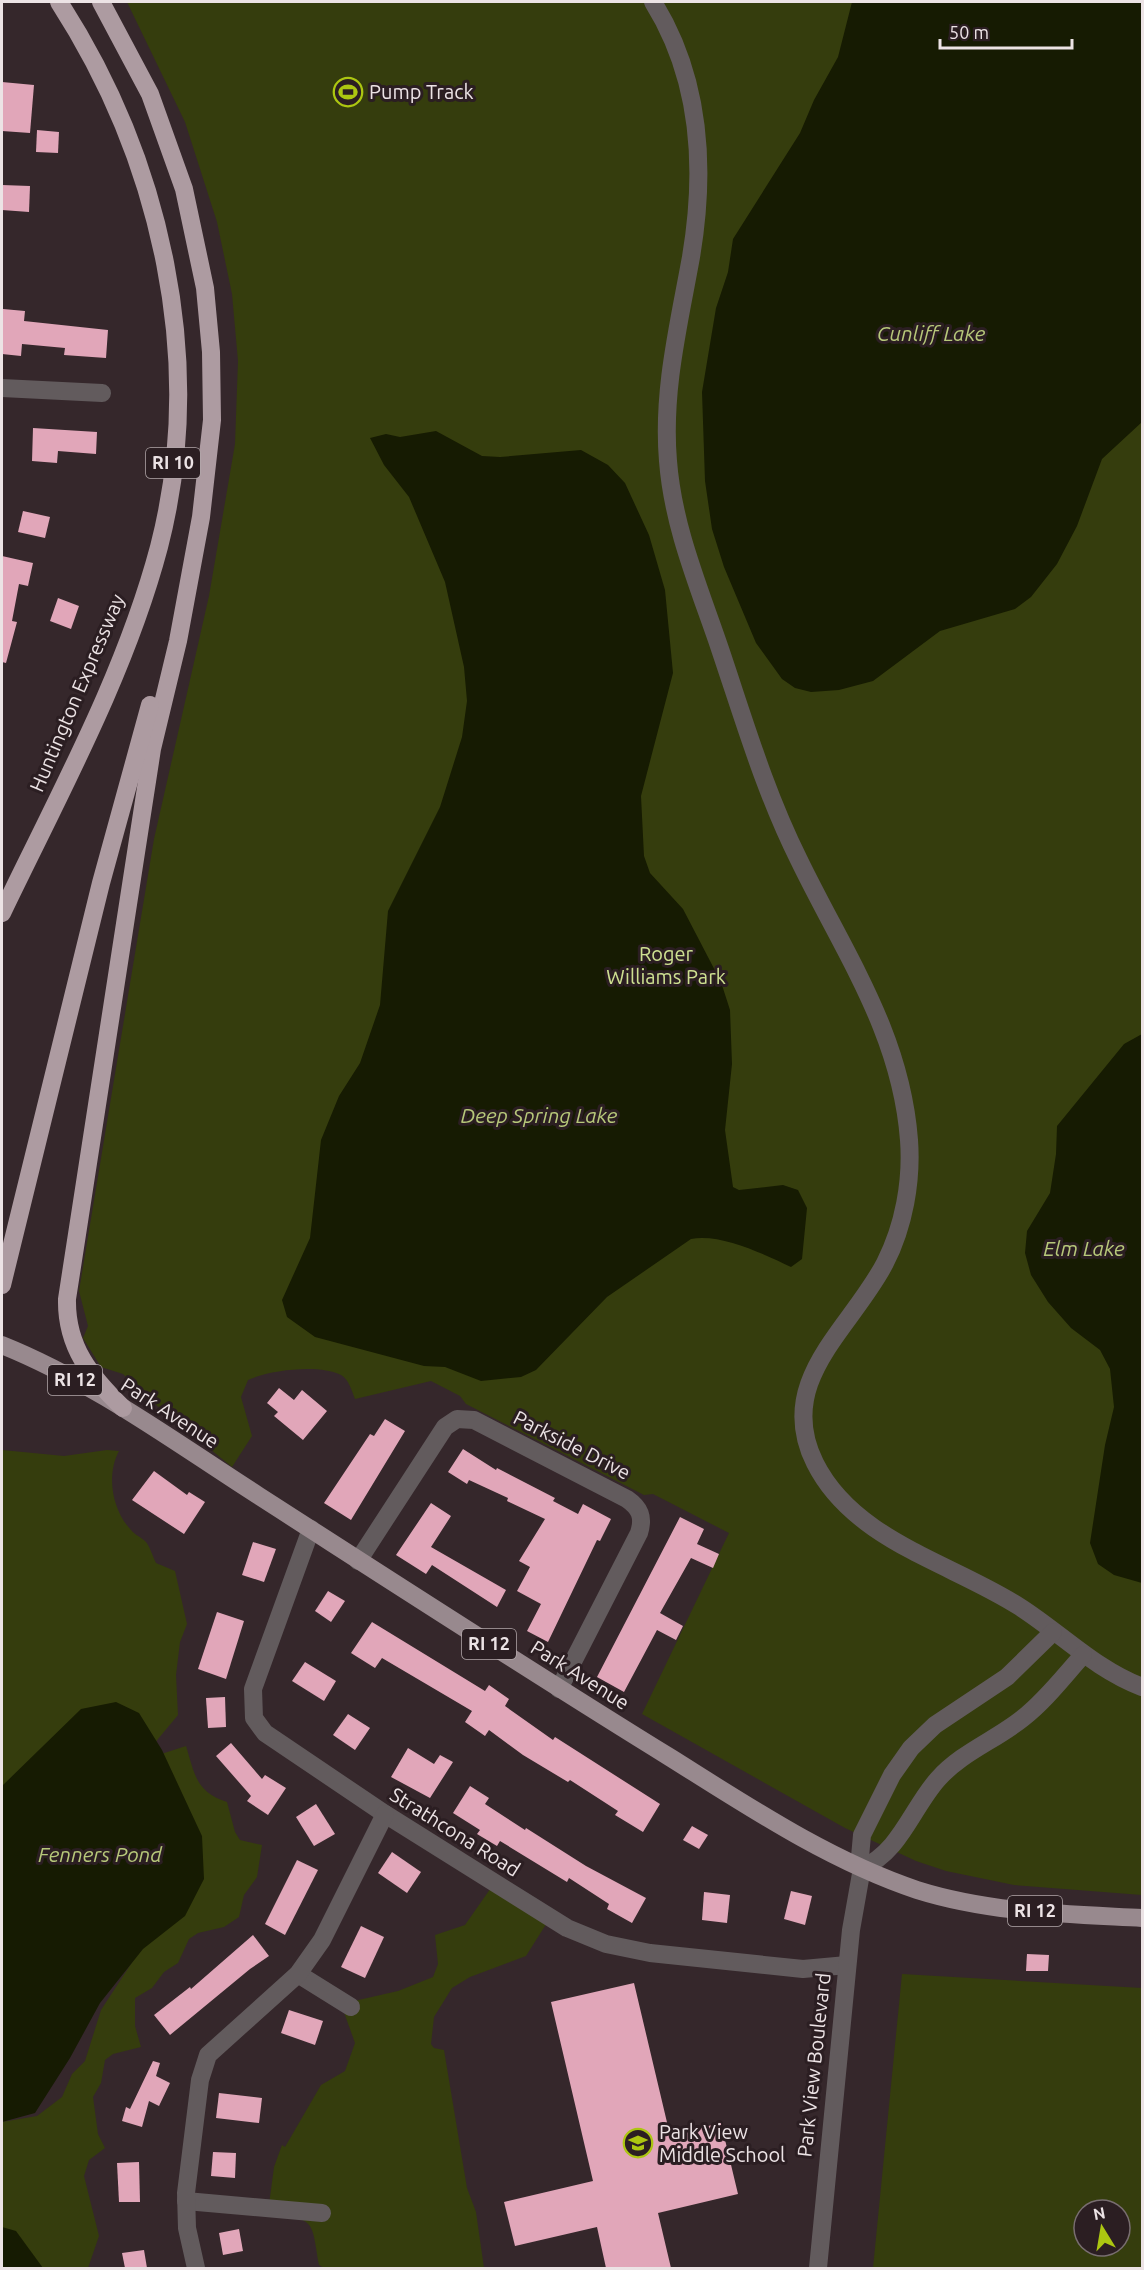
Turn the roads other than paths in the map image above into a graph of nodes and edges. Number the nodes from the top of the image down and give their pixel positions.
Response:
1 (59, 2) edge
2 (101, 2) edge
3 (653, 2) edge
4 (2, 390) edge
5 (102, 393) dead end
6 (195, 551) junction
7 (2, 913) edge
8 (2, 1285) edge
9 (2, 1346) edge
10 (123, 1408) junction
11 (311, 1529) junction
12 (358, 1561) junction
13 (1053, 1632) junction
14 (1083, 1655) junction
15 (1143, 1687) edge
16 (559, 1689) junction
17 (385, 1815) junction
18 (862, 1868) junction
19 (1143, 1917) edge
20 (847, 1965) junction
21 (298, 1974) junction
22 (351, 2007) dead end
23 (186, 2201) junction
24 (322, 2213) dead end
25 (196, 2268) edge
26 (818, 2268) edge

1 - 7 highway, Huntington Expressway / RI 10
2 - 6 highway, RI 10
3 - 13 street
4 - 5 street
6 - 8 highway, RI 10
6 - 10 highway
9 - 10 main road, Park Avenue / RI 12
10 - 11 main road, Park Avenue / RI 12
11 - 12 main road, Park Avenue / RI 12
11 - 17 street, Strathcona Road
12 - 16 main road, Park Avenue / RI 12
12 - 16 street, Parkside Drive
13 - 14 street
13 - 18 street, Park View Boulevard
14 - 15 street
14 - 18 street
16 - 18 main road, Park Avenue / RI 12
17 - 20 street, Strathcona Road
17 - 21 street
18 - 19 main road, Park Avenue / RI 12
18 - 20 street, Park View Boulevard
20 - 26 street, Park View Boulevard
21 - 22 street
21 - 23 street
23 - 24 street
23 - 25 street

